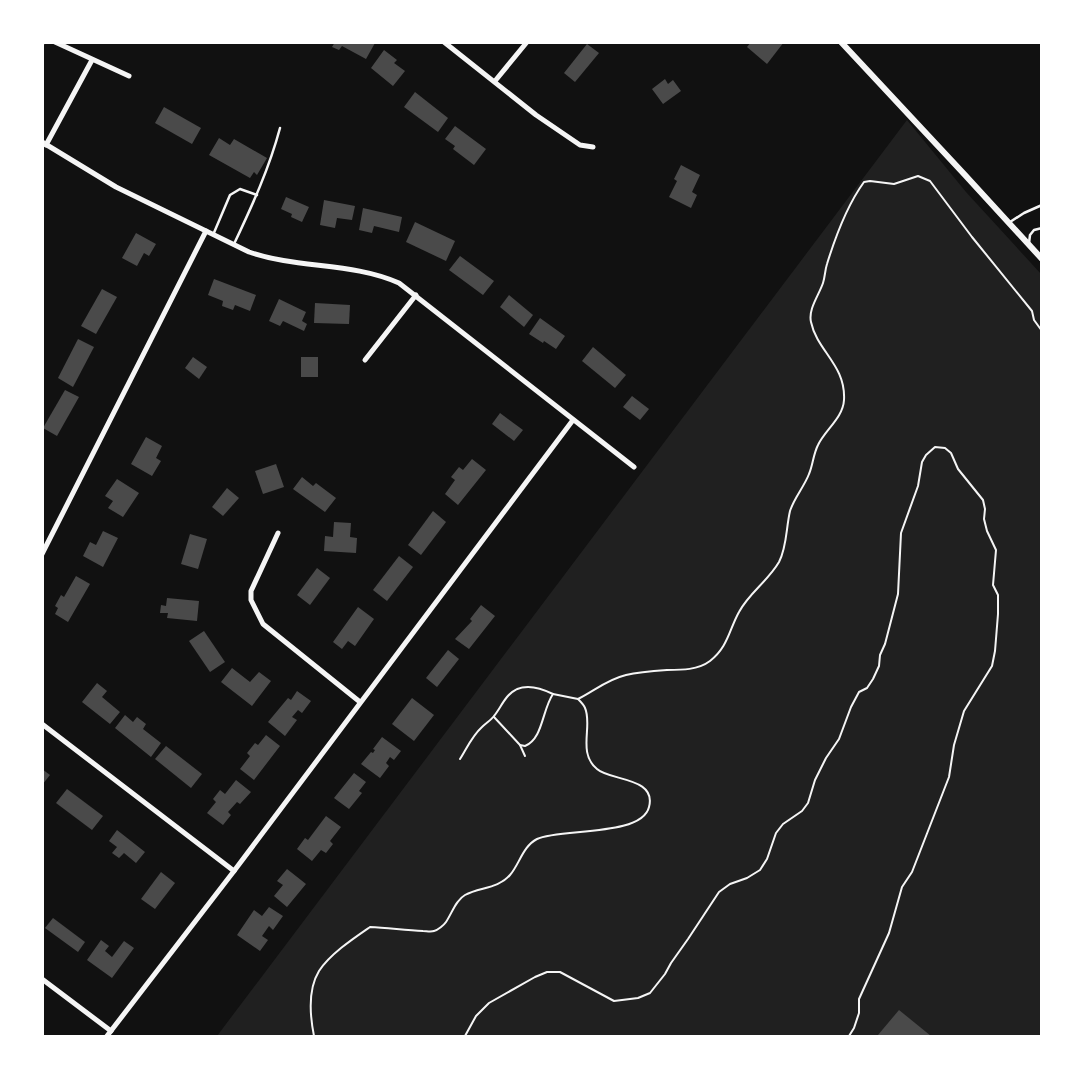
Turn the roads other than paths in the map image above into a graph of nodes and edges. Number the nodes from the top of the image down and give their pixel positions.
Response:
1 (55, 42) edge
2 (444, 42) edge
3 (527, 42) edge
4 (841, 42) edge
5 (92, 60) junction
6 (129, 76) dead end
7 (495, 81) junction
8 (280, 128) dead end
9 (44, 143) edge
10 (593, 147) dead end
11 (257, 195) junction
12 (1042, 205) edge
13 (1009, 223) junction
14 (1042, 228) edge
15 (206, 231) junction
16 (213, 234) junction
17 (234, 244) junction
18 (1028, 244) junction
19 (1042, 259) edge
20 (416, 295) junction
21 (365, 360) dead end
22 (573, 420) junction
23 (634, 467) dead end
24 (278, 533) dead end
25 (42, 554) edge
26 (360, 702) junction
27 (42, 724) edge
28 (234, 871) junction
29 (42, 979) edge
30 (111, 1031) junction
31 (107, 1036) edge

1 - 5 street
2 - 7 street
3 - 7 street
4 - 13 street
5 - 6 street
5 - 9 street
7 - 10 street
8 - 11 lane
9 - 15 street
11 - 16 lane
11 - 17 lane
12 - 13 lane
13 - 18 street
14 - 18 lane
15 - 16 street
15 - 25 street
16 - 17 street
17 - 20 street
18 - 19 street
20 - 21 street
20 - 22 street
22 - 23 street
22 - 26 street
24 - 26 street
26 - 28 street
27 - 28 street
28 - 30 street
29 - 30 street
30 - 31 street

